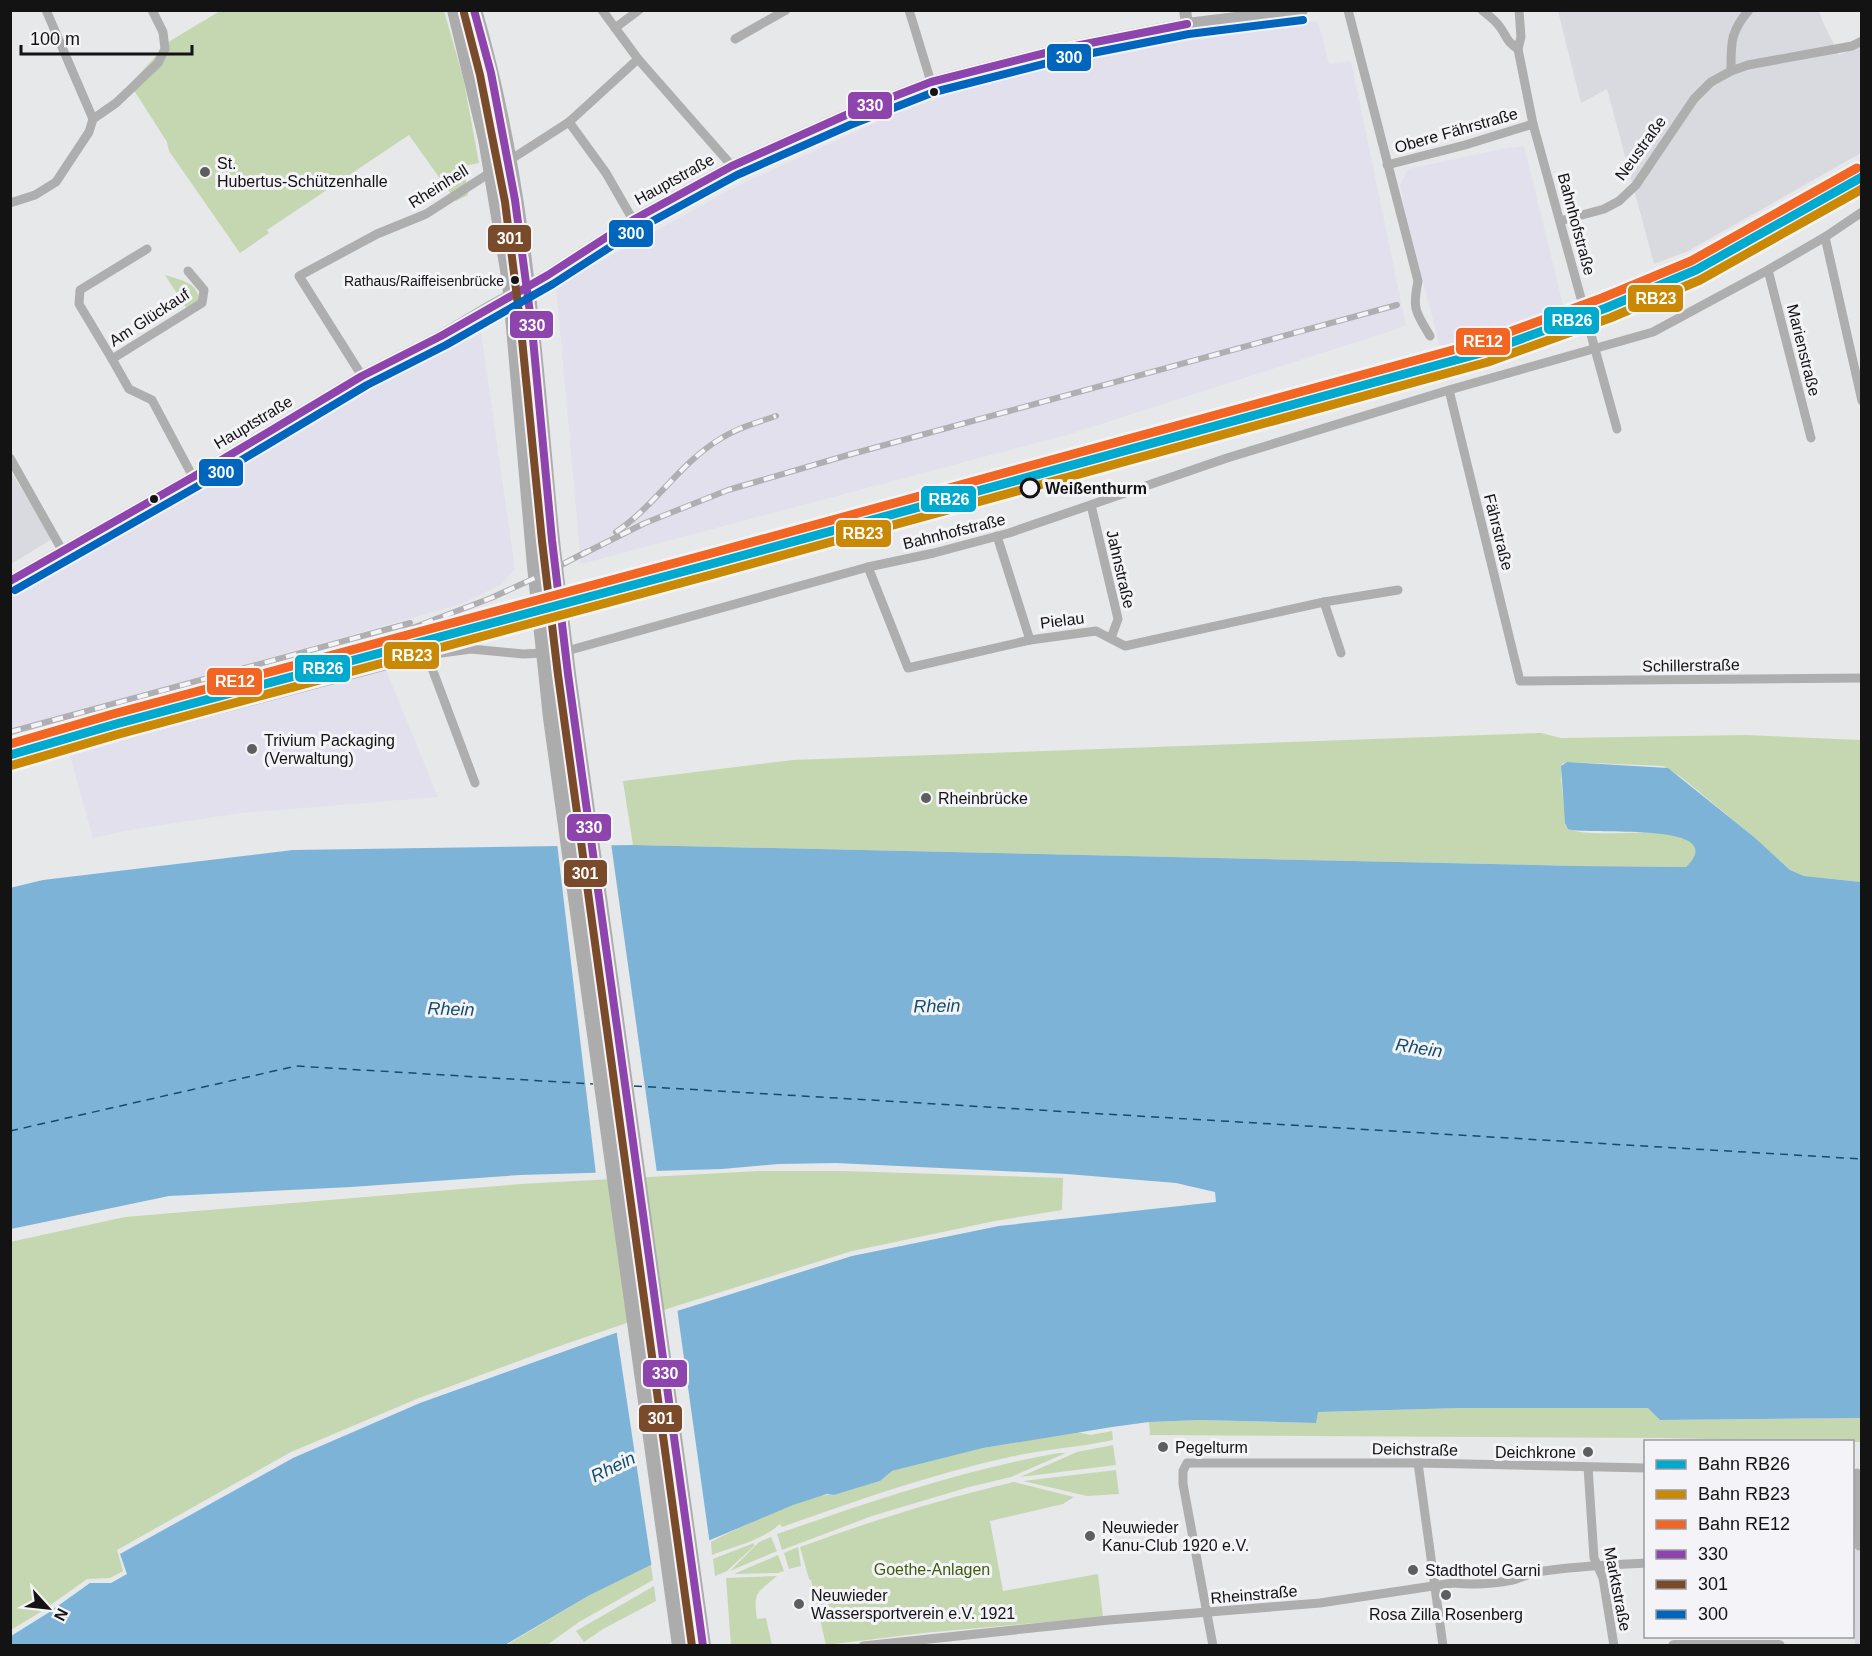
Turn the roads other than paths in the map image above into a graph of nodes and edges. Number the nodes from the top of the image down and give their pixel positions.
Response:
1 (46, 10) edge
2 (152, 10) edge
3 (455, 10) edge
4 (474, 10) edge
5 (602, 10) edge
6 (639, 10) edge
7 (786, 10) edge
8 (909, 10) edge
9 (1185, 10) edge
10 (1302, 10) edge
11 (1348, 10) edge
12 (1482, 10) edge
13 (1498, 10) edge
14 (1519, 10) edge
15 (1749, 10) edge
16 (1187, 24) junction
17 (615, 28) junction
18 (1502, 28) junction
19 (735, 39) dead end
20 (1862, 41) edge
21 (1518, 49) junction
22 (638, 59) junction
23 (1731, 71) junction
24 (931, 82) junction
25 (93, 119) junction
26 (569, 122) junction
27 (1533, 124) junction
28 (1388, 165) junction
29 (732, 166) junction
30 (10, 203) edge
31 (1862, 213) edge
32 (633, 220) junction
33 (1560, 221) junction
34 (1825, 237) junction
35 (147, 249) dead end
36 (1768, 270) junction
37 (188, 271) dead end
38 (1430, 336) dead end
39 (1595, 348) junction
40 (112, 359) junction
41 (362, 376) junction
42 (1449, 390) junction
43 (1862, 401) edge
44 (1617, 429) dead end
45 (1811, 438) dead end
46 (10, 458) edge
47 (193, 477) junction
48 (1091, 505) junction
49 (997, 536) junction
50 (62, 550) junction
51 (868, 567) junction
52 (10, 580) edge
53 (1398, 590) dead end
54 (1324, 602) junction
55 (1111, 638) junction
56 (1030, 640) junction
57 (1341, 653) dead end
58 (427, 655) junction
59 (1862, 678) edge
60 (1520, 681) joint
61 (10, 765) edge
62 (475, 783) dead end
63 (1418, 1464) junction
64 (1588, 1467) junction
65 (1644, 1468) edge
66 (1857, 1473) edge
67 (1858, 1546) edge
68 (1644, 1563) edge
69 (1598, 1567) junction
70 (1434, 1587) junction
71 (1206, 1613) junction
72 (960, 1641) edge
73 (679, 1642) edge
74 (703, 1646) edge
75 (863, 1646) edge
76 (1213, 1646) edge
77 (1443, 1646) edge
78 (1614, 1646) edge
79 (1674, 1646) edge
80 (1779, 1646) edge

1 - 25 street
2 - 25 street
3 - 73 highway
4 - 74 highway
5 - 17 street
6 - 17 street
7 - 19 street
8 - 24 street
9 - 16 main road
10 - 16 main road, Hauptstraße
11 - 28 street, Obere Fährstraße
12 - 18 street, Bahnhofstraße
13 - 18 street, Bahnhofstraße
14 - 21 street, Bahnhofstraße
15 - 23 street
16 - 24 main road, Hauptstraße
17 - 22 street
18 - 21 street, Bahnhofstraße
20 - 23 street, Neustraße
21 - 27 street, Bahnhofstraße
22 - 26 street, Rheinhell
22 - 29 street
23 - 33 street, Neustraße
24 - 29 main road, Hauptstraße
25 - 30 street
26 - 32 street
26 - 41 street, Rheinhell
27 - 28 street, Obere Fährstraße
27 - 33 street, Bahnhofstraße
28 - 38 street, Obere Fährstraße
29 - 32 main road, Hauptstraße
31 - 34 street
32 - 41 main road, Hauptstraße
33 - 39 street, Bahnhofstraße
34 - 36 street
34 - 43 street
35 - 40 street, Am Glückauf
36 - 39 street
36 - 45 street, Marienstraße
37 - 40 street, Am Glückauf
39 - 42 street, Bahnhofstraße
39 - 44 street
40 - 47 street, Am Glückauf
41 - 47 main road, Hauptstraße
42 - 48 street, Bahnhofstraße
42 - 60 street, Fährstraße
46 - 50 street
47 - 50 main road, Hauptstraße
48 - 49 street, Bahnhofstraße
48 - 55 street, Jahnstraße
49 - 51 street, Bahnhofstraße
49 - 56 street
50 - 52 main road, Hauptstraße
51 - 56 street, Pielau
51 - 58 street, Bahnhofstraße
53 - 54 street, Pielau
54 - 55 street, Pielau
54 - 57 street
55 - 56 street, Pielau
58 - 61 street, Bahnhofstraße
58 - 62 street
59 - 60 street, Schillerstraße
63 - 64 street, Deichstraße
63 - 70 street
63 - 71 street, Deichstraße
64 - 65 street, Deichstraße
64 - 69 street, Marktstraße
66 - 67 street
68 - 69 street, Rheinstraße
69 - 70 street, Rheinstraße
69 - 78 street, Marktstraße
70 - 71 street, Rheinstraße
70 - 77 street
71 - 72 street, Rheinstraße
71 - 76 street
72 - 75 street, Rheinstraße
79 - 80 main road

